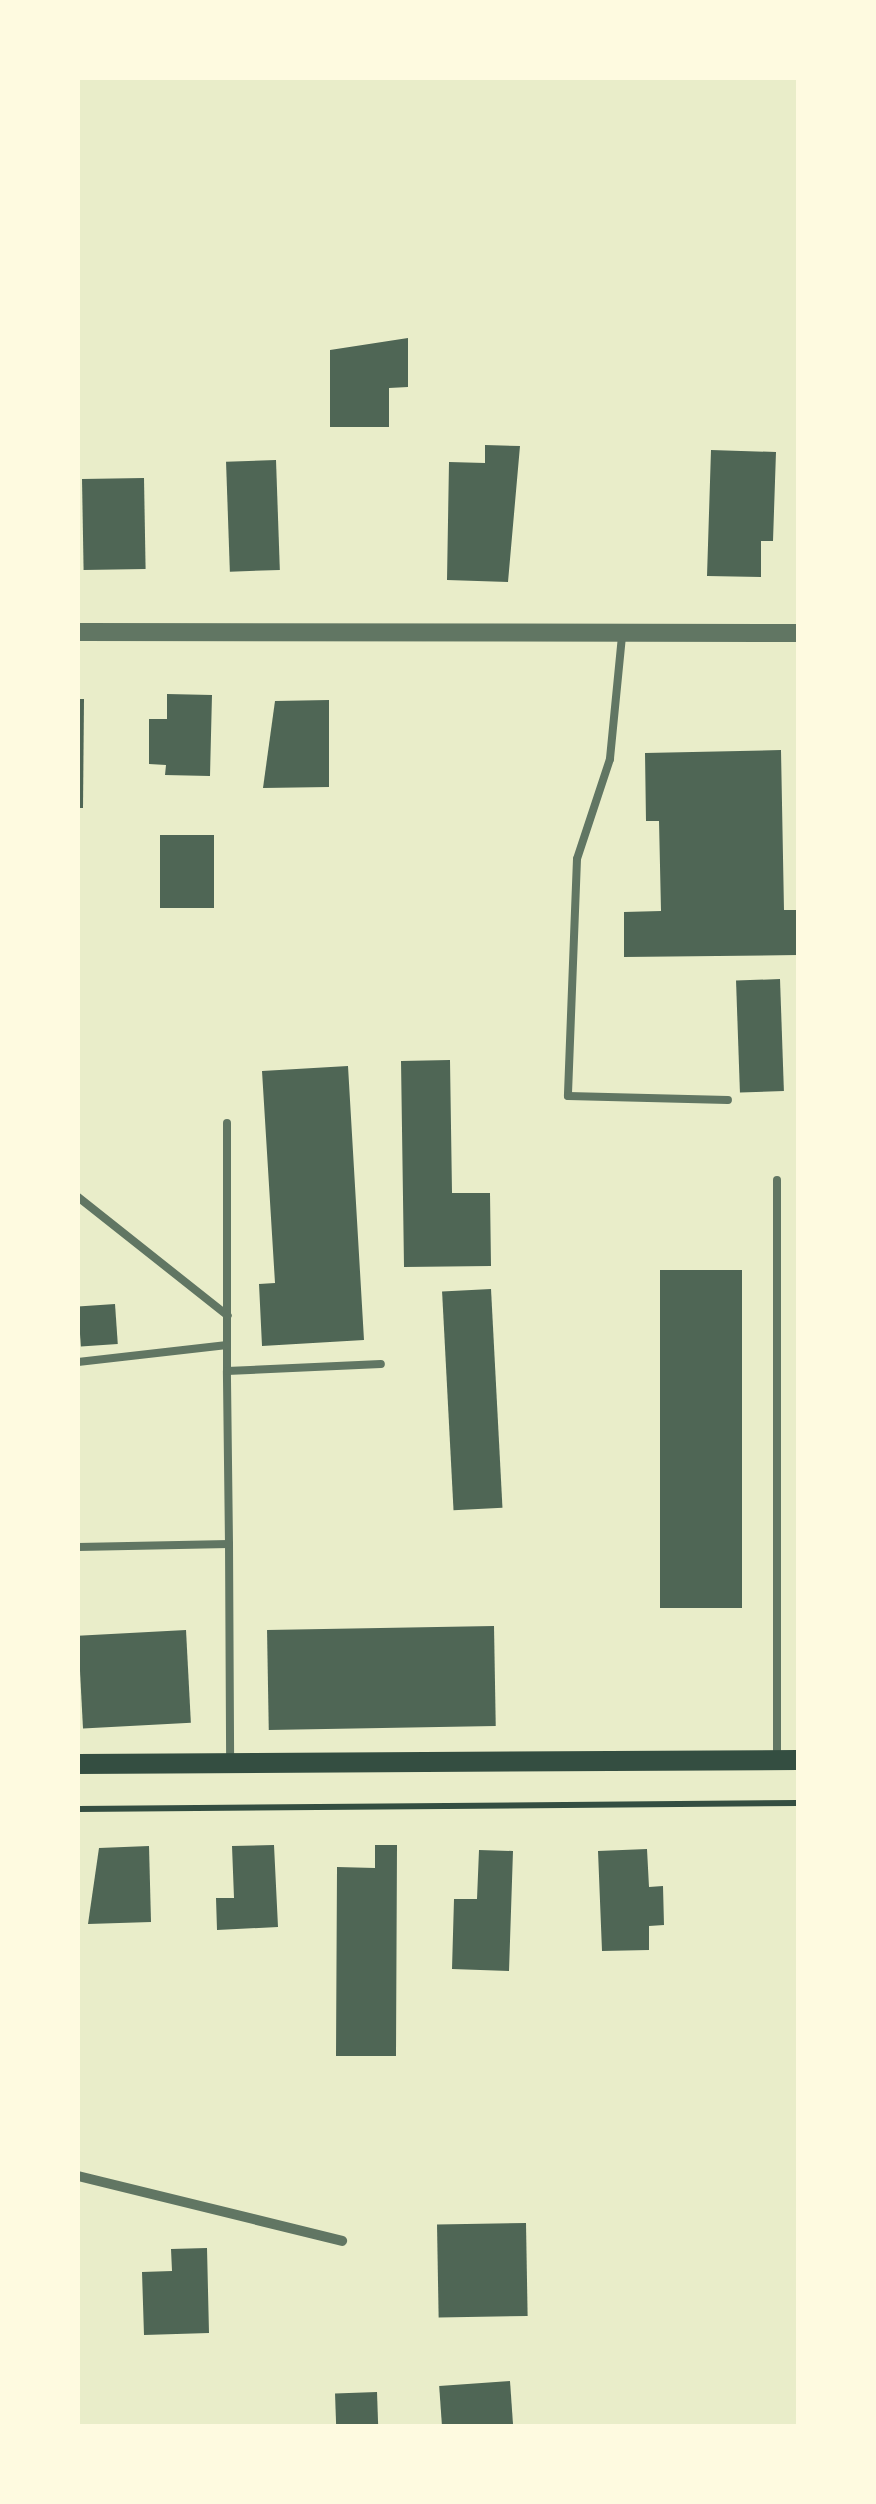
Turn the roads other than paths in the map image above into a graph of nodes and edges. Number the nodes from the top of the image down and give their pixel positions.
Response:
1 (78, 632) edge
2 (798, 633) edge
3 (622, 636) junction
4 (728, 1100) dead end
5 (227, 1123) dead end
6 (777, 1180) dead end
7 (78, 1197) edge
8 (228, 1316) junction
9 (227, 1345) junction
10 (78, 1362) edge
11 (381, 1364) dead end
12 (227, 1371) junction
13 (229, 1544) junction
14 (78, 1547) edge
15 (776, 1760) junction
16 (798, 1760) edge
17 (230, 1762) junction
18 (78, 1764) edge
19 (78, 2176) edge
20 (342, 2241) dead end

1 - 3 street
2 - 3 street
3 - 4 lane
5 - 8 lane
6 - 15 lane
7 - 8 lane
8 - 9 lane
9 - 10 lane
9 - 12 lane
11 - 12 lane
12 - 13 lane
13 - 14 lane
13 - 17 lane
15 - 16 main road
15 - 17 main road
17 - 18 main road
19 - 20 street

